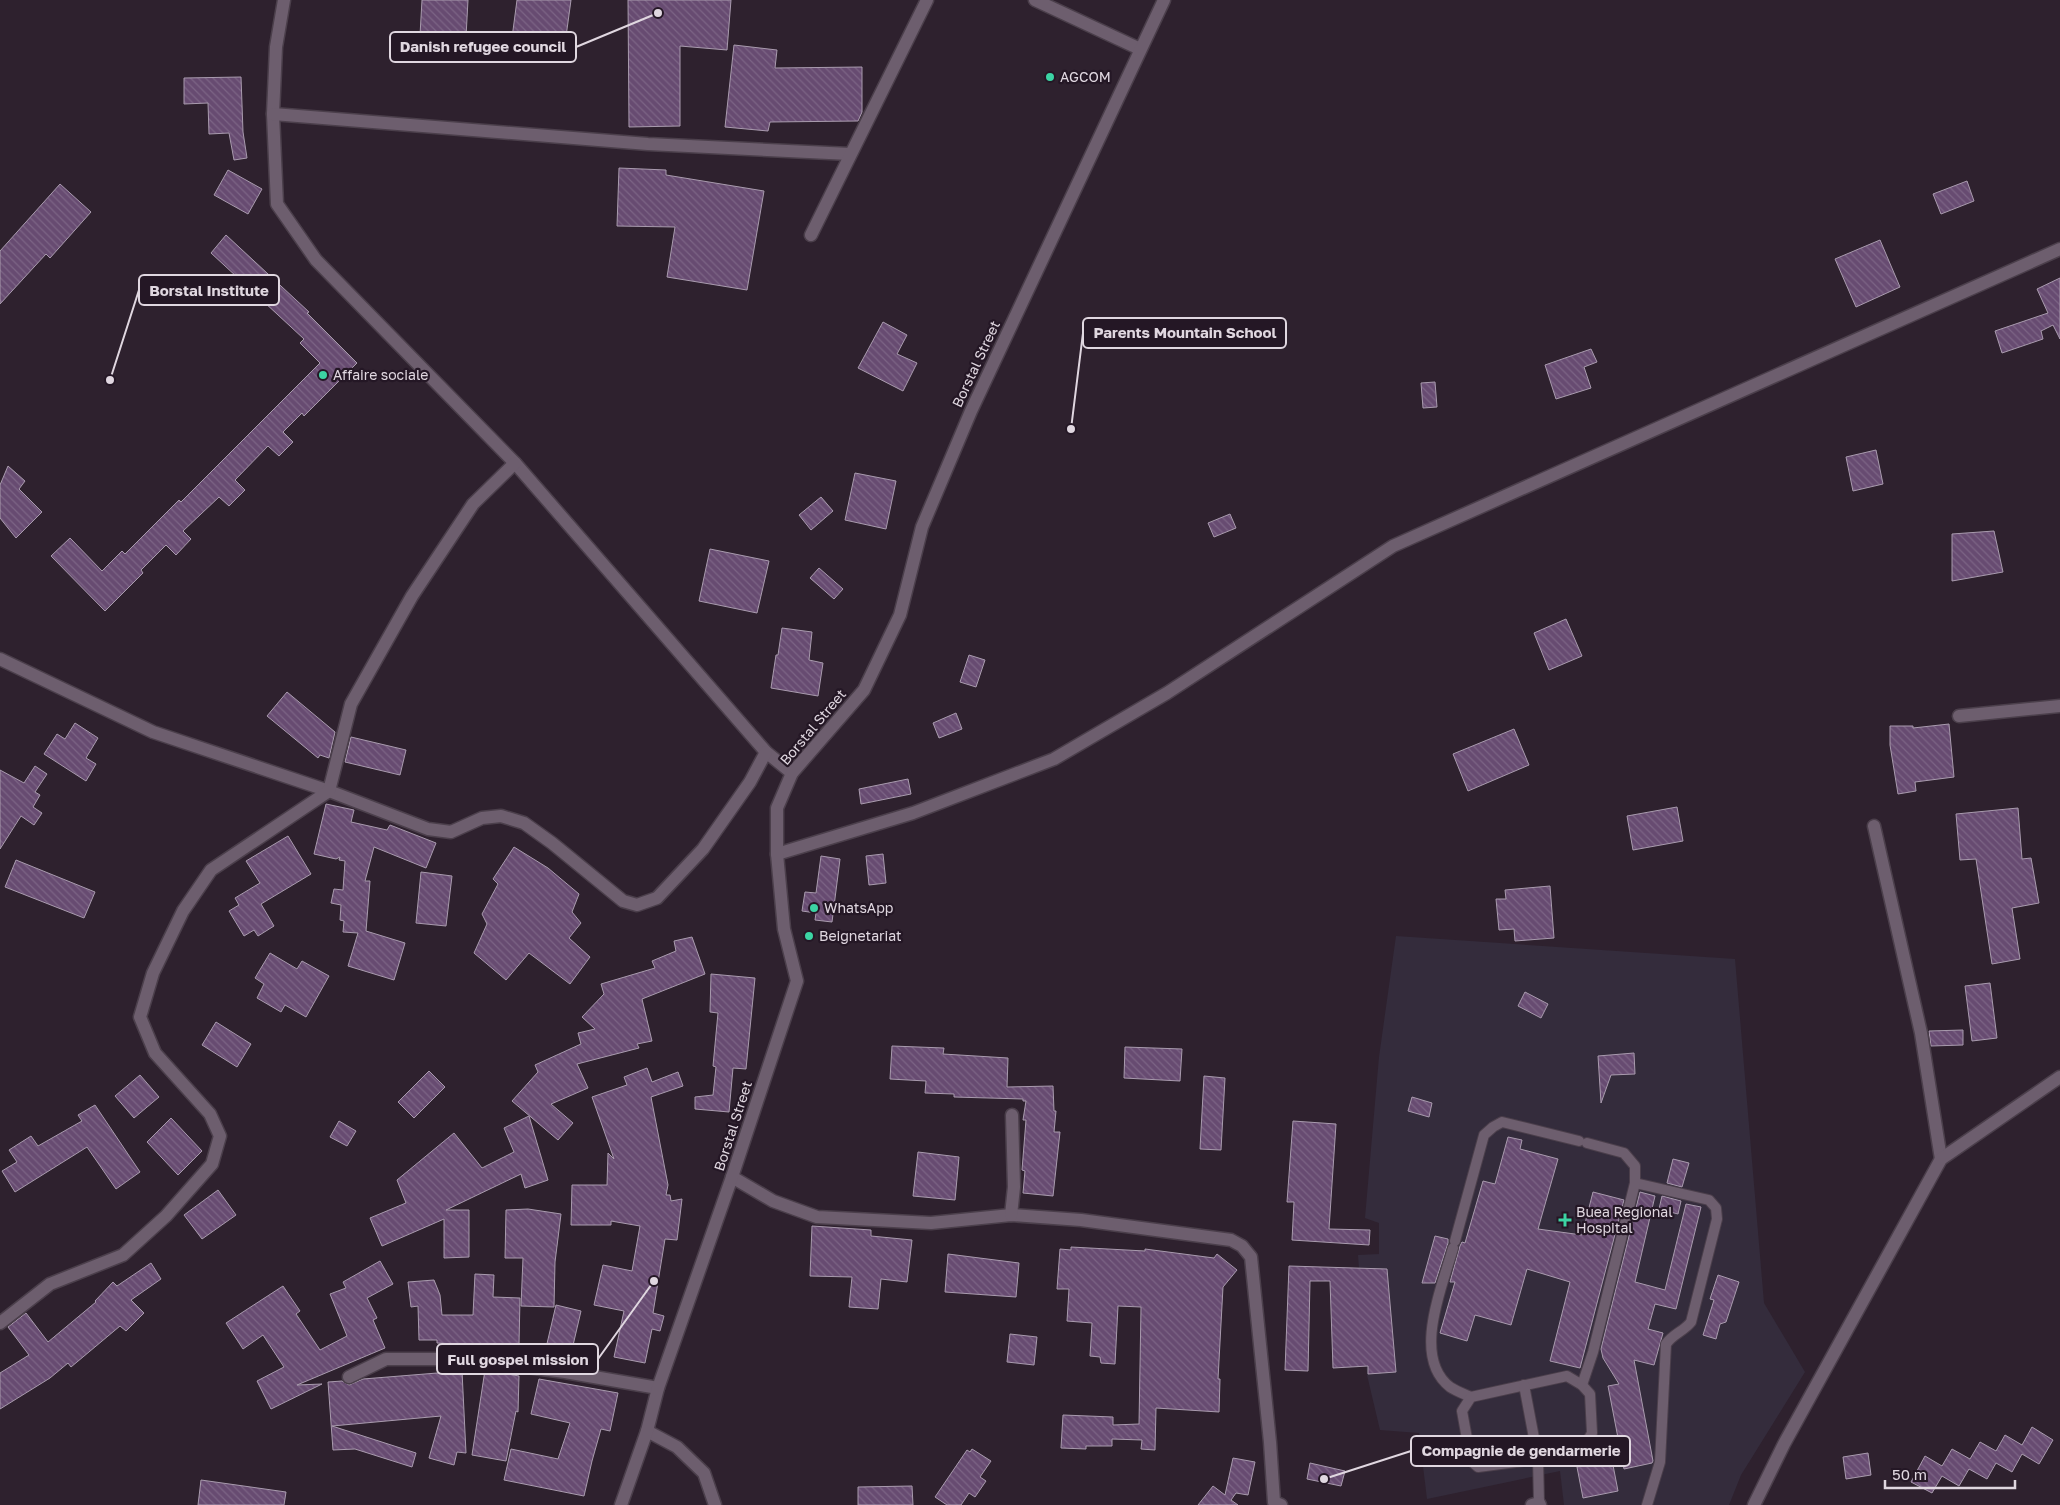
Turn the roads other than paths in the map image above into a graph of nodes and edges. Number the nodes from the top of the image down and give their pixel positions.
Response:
1 (284, 0) edge
2 (927, 0) edge
3 (1035, 0) edge
4 (1164, 0) edge
5 (1140, 49) junction
6 (273, 114) junction
7 (850, 154) junction
8 (811, 235) dead end
9 (2060, 249) edge
10 (515, 463) junction
11 (0, 659) edge
12 (2060, 706) edge
13 (1959, 716) dead end
14 (766, 752) junction
15 (792, 773) junction
16 (329, 791) junction
17 (1874, 826) dead end
18 (777, 854) junction
19 (2060, 1078) edge
20 (1012, 1115) dead end
21 (1940, 1160) junction
22 (732, 1177) junction
23 (1635, 1183) junction
24 (1010, 1215) junction
25 (0, 1322) edge
26 (349, 1377) dead end
27 (1524, 1385) junction
28 (1582, 1385) junction
29 (658, 1388) junction
30 (1471, 1397) junction
31 (647, 1431) junction
32 (1538, 1459) junction
33 (1275, 1504) edge
34 (1537, 1504) edge
35 (621, 1505) edge
36 (715, 1505) edge
37 (1647, 1505) edge
38 (1754, 1505) edge

1 - 6 street
2 - 7 street
3 - 5 street
4 - 5 street, Borstal Street
5 - 15 street, Borstal Street
6 - 7 street
6 - 10 street
7 - 8 street
9 - 18 street
10 - 14 street
10 - 16 street
11 - 16 street
12 - 13 street
14 - 15 street
14 - 16 street
15 - 18 street, Borstal Street
16 - 25 street
17 - 21 street
18 - 22 street, Borstal Street
19 - 21 street
20 - 24 street
21 - 38 street
22 - 24 street
22 - 29 street, Borstal Street
23 - 28 lane
23 - 30 lane
23 - 37 lane
24 - 33 street
26 - 29 street
27 - 28 lane
27 - 30 lane
27 - 32 lane
28 - 32 lane
29 - 31 street, Borstal Street
30 - 32 lane
31 - 35 street, Borstal Street
31 - 36 street
32 - 34 lane

